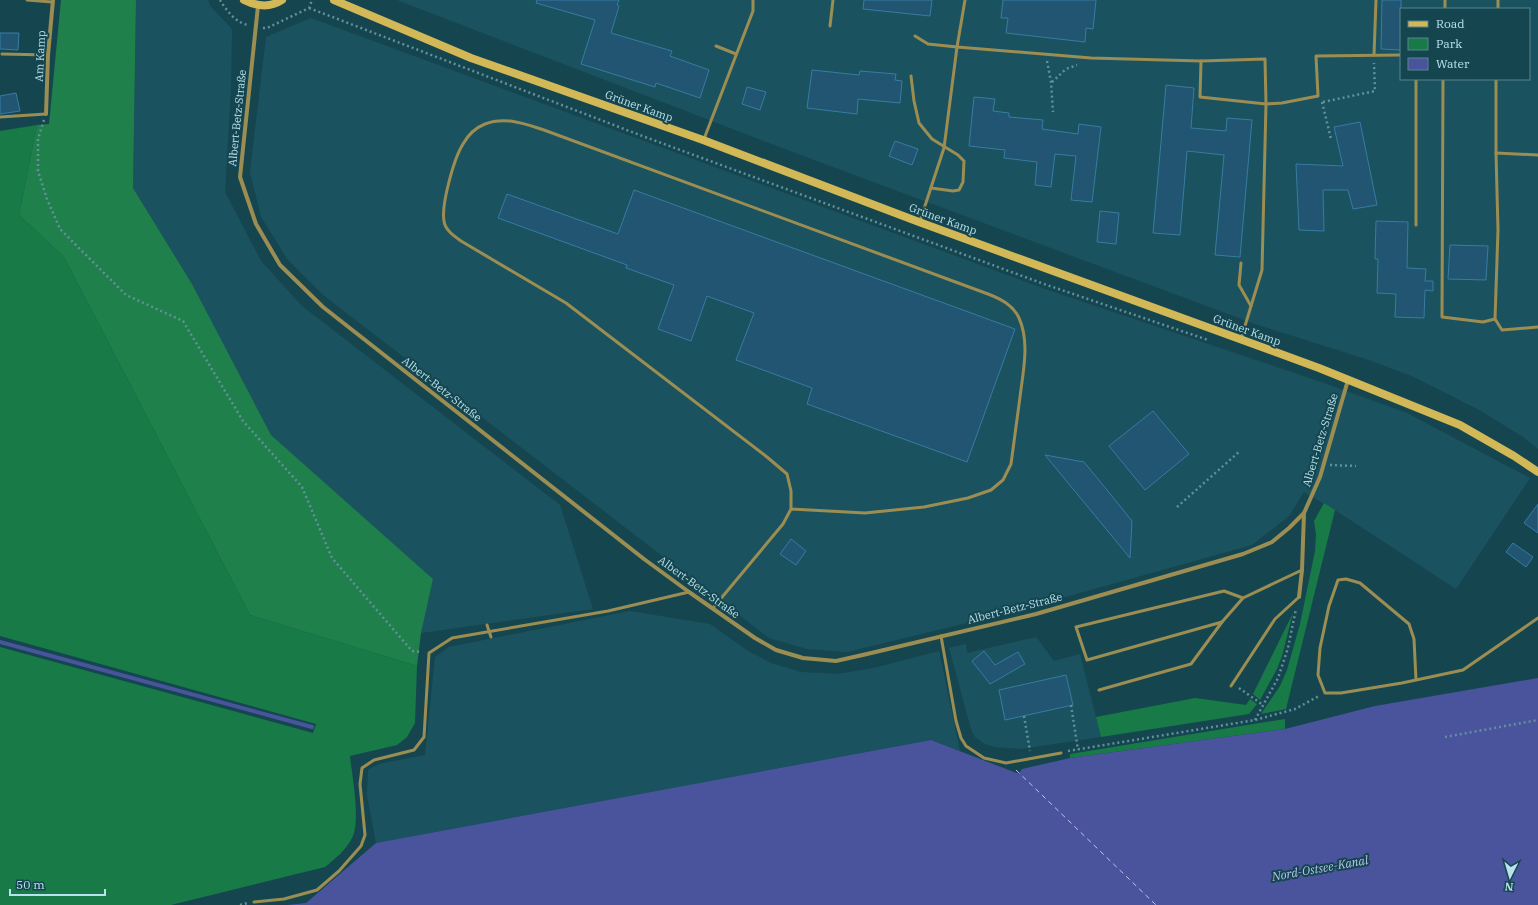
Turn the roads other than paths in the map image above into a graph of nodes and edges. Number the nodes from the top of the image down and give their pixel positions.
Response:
1 (27, 0) edge
2 (244, 0) edge
3 (282, 0) edge
4 (334, 0) edge
5 (753, 0) edge
6 (833, 0) edge
7 (965, 0) edge
8 (1376, 0) edge
9 (53, 1) edge
10 (258, 6) junction
11 (830, 26) dead end
12 (915, 36) dead end
13 (716, 46) dead end
14 (957, 47) junction
15 (2, 54) dead end
16 (736, 54) junction
17 (48, 55) junction
18 (1374, 55) junction
19 (1400, 55) edge
20 (1201, 62) junction
21 (911, 76) dead end
22 (1416, 80) edge
23 (1443, 80) edge
24 (1496, 80) edge
25 (1266, 104) junction
26 (46, 114) joint
27 (0, 117) edge
28 (703, 140) junction
29 (944, 148) junction
30 (1496, 153) junction
31 (1538, 155) edge
32 (931, 188) junction
33 (919, 222) junction
34 (1416, 225) dead end
35 (1241, 263) dead end
36 (1251, 306) junction
37 (1495, 320) junction
38 (1538, 327) edge
39 (1241, 339) junction
40 (1348, 379) junction
41 (1538, 472) edge
42 (791, 509) junction
43 (1304, 513) junction
44 (1302, 570) junction
45 (689, 592) junction
46 (1299, 597) joint
47 (1243, 598) junction
48 (712, 608) junction
49 (1538, 618) edge
50 (1222, 622) junction
51 (487, 625) dead end
52 (489, 631) junction
53 (941, 636) junction
54 (491, 638) dead end
55 (1416, 680) junction
56 (1231, 685) road end
57 (1099, 690) dead end
58 (1061, 753) road end
59 (254, 902) dead end

1 - 9 lane
2 - 10 street
3 - 10 street
4 - 28 street, Grüner Kamp
5 - 16 lane
6 - 11 lane
7 - 14 lane
8 - 18 lane
9 - 17 street, Am Kamp
10 - 45 street, Albert-Betz-Straße
12 - 14 lane
13 - 16 lane
14 - 20 lane
14 - 29 lane
15 - 17 lane
16 - 28 lane
17 - 26 street, Am Kamp
18 - 19 lane
18 - 25 lane
20 - 25 lane
20 - 25 lane
21 - 29 lane
22 - 34 lane
23 - 37 lane
24 - 30 lane
25 - 36 lane
26 - 27 lane
28 - 33 street, Grüner Kamp
29 - 32 lane
29 - 32 lane
30 - 31 lane
30 - 37 lane
32 - 33 lane
33 - 39 street, Grüner Kamp
35 - 36 lane
36 - 39 lane
37 - 38 lane
39 - 40 street, Grüner Kamp
40 - 41 street, Grüner Kamp
40 - 43 street, Albert-Betz-Straße
42 - 42 lane
42 - 48 lane
43 - 44 street
43 - 53 street, Albert-Betz-Straße
44 - 46 street
44 - 47 lane
45 - 48 street, Albert-Betz-Straße
45 - 52 lane
46 - 56 lane
47 - 50 lane
47 - 50 lane
48 - 53 street, Albert-Betz-Straße
49 - 55 lane
50 - 57 lane
51 - 52 lane
52 - 54 lane
52 - 59 lane
53 - 58 lane
55 - 55 lane

